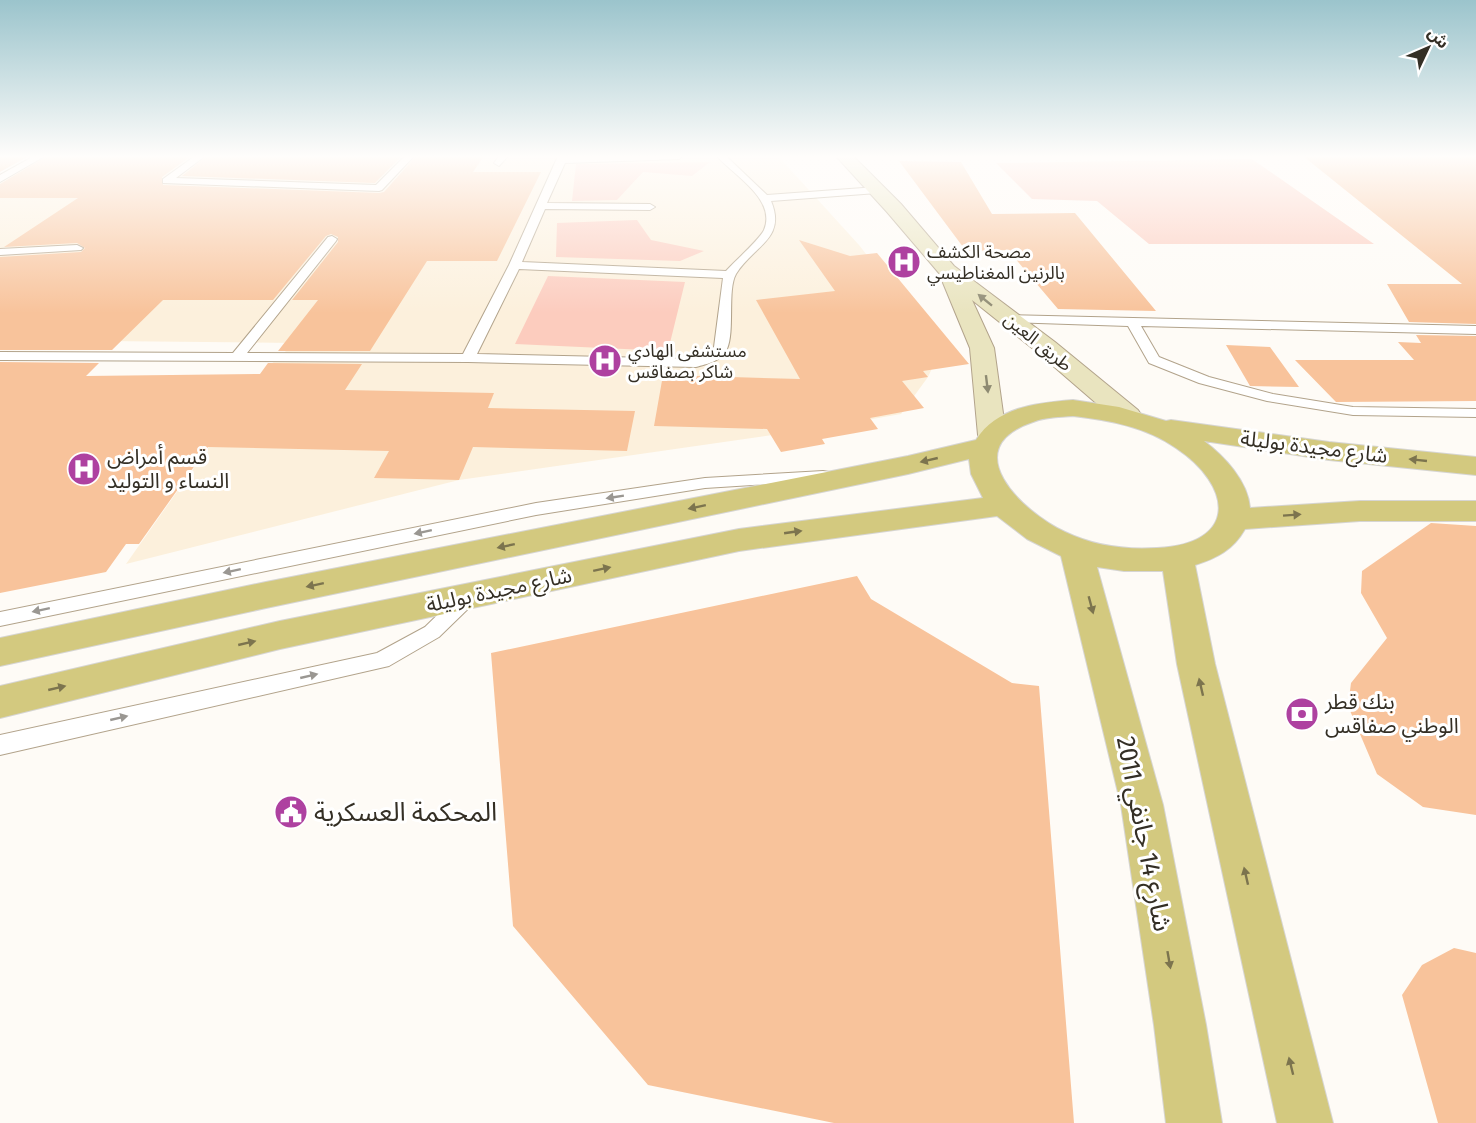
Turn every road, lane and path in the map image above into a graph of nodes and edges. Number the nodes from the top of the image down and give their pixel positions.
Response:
1 (540, 208) edge
2 (769, 208) edge
3 (893, 208) edge
4 (332, 239) dead end
5 (77, 248) dead end
6 (0, 252) edge
7 (515, 265) junction
8 (947, 270) junction
9 (729, 275) junction
10 (1009, 319) junction
11 (1132, 322) junction
12 (1476, 330) edge
13 (0, 356) edge
14 (237, 357) junction
15 (468, 358) junction
16 (1476, 413) edge
17 (1140, 421) junction
18 (989, 441) junction
19 (1476, 466) edge
20 (861, 473) junction
21 (1004, 505) junction
22 (1476, 511) edge
23 (1234, 519) junction
24 (1076, 549) junction
25 (1177, 559) junction
26 (468, 596) junction
27 (0, 619) edge
28 (0, 652) edge
29 (0, 702) edge
30 (0, 745) edge
31 (1194, 1123) edge
32 (1305, 1123) edge

1 - 7 lane
2 - 9 lane
3 - 8 main road, طريق العين
4 - 14 lane
5 - 6 lane
7 - 9 lane
7 - 15 lane
10 -> 8 main road, طريق العين
8 -> 18 main road, طريق العين
9 - 15 lane
10 - 11 lane
10 - 17 main road, طريق العين
11 - 12 lane
11 - 16 lane
13 - 14 lane
14 - 15 lane
17 - 18 main road
19 -> 17 main road, شارع مجيدة بوليلة
17 - 23 main road
18 -> 20 main road, شارع مجيدة بوليلة
18 - 21 main road
20 -> 27 lane, شارع مجيدة بوليلة
20 -> 28 main road, شارع مجيدة بوليلة
21 - 24 main road
26 -> 21 main road, شارع مجيدة بوليلة
23 -> 22 main road
23 - 25 main road
24 - 25 main road
24 -> 31 main road, شارع 14 جانفي 2011
32 -> 25 main road
29 -> 26 main road, شارع مجيدة بوليلة
30 -> 26 lane

